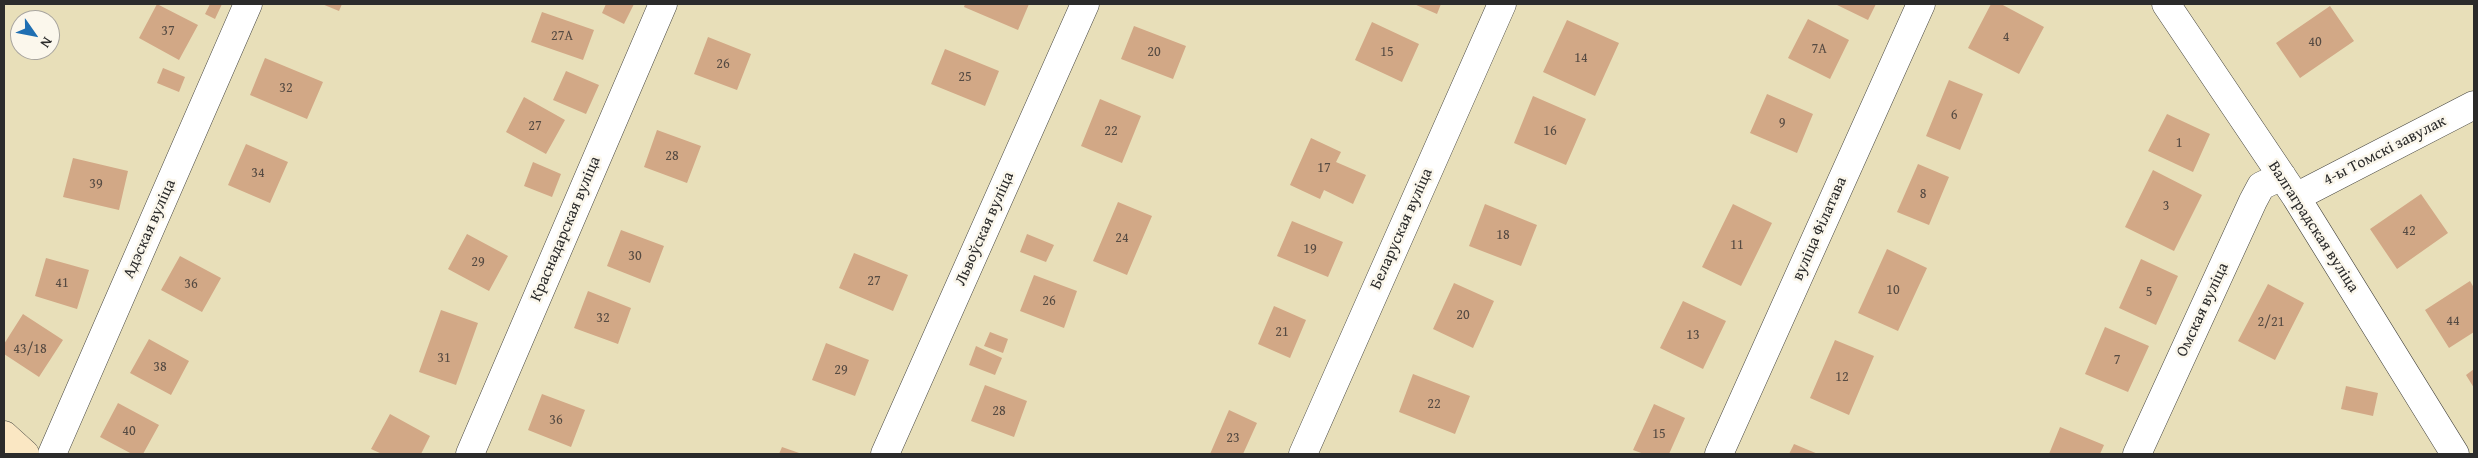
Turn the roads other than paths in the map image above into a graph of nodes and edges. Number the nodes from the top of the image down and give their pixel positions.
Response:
1 (248, 4) edge
2 (663, 4) edge
3 (1085, 4) edge
4 (1502, 4) edge
5 (1921, 4) edge
6 (2166, 4) edge
7 (2474, 105) edge
8 (2289, 187) junction
9 (4, 435) edge
10 (26, 454) edge
11 (52, 454) edge
12 (470, 454) edge
13 (885, 454) edge
14 (1303, 454) edge
15 (1719, 454) edge
16 (2137, 454) edge
17 (2455, 454) edge

1 - 11 street, Адэская вуліца
2 - 12 street, Краснадарская вуліца
3 - 13 street, Львоўская вуліца
4 - 14 street, Беларуская вуліца
5 - 15 street, вуліца Філатава
6 - 8 street, Валгаградская вуліца
7 - 8 street, 4-ы Томскі завулак
8 - 16 street, Омская вуліца
8 - 17 street, Валгаградская вуліца
9 - 10 street

